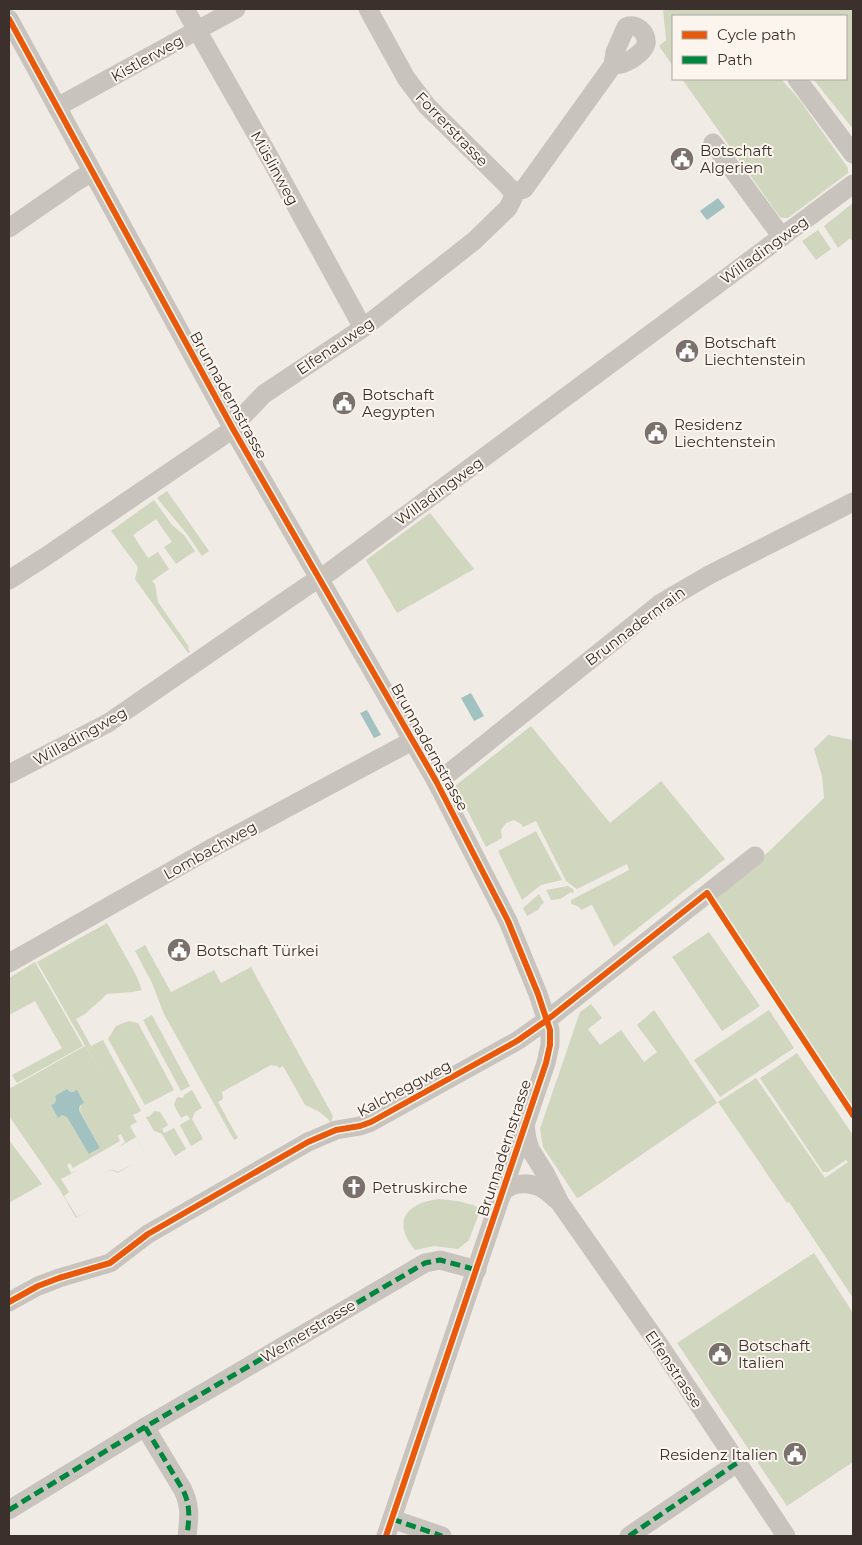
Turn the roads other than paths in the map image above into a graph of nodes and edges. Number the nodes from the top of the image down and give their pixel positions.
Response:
1 (185, 9) edge
2 (236, 9) edge
3 (368, 9) edge
4 (11, 27) edge
5 (197, 30) junction
6 (613, 65) dead end
7 (798, 80) edge
8 (57, 107) junction
9 (713, 143) dead end
10 (853, 154) edge
11 (92, 172) junction
12 (853, 184) edge
13 (513, 192) junction
14 (9, 228) edge
15 (782, 237) junction
16 (363, 328) junction
17 (232, 429) junction
18 (853, 502) edge
19 (318, 579) junction
20 (9, 580) edge
21 (412, 741) junction
22 (9, 774) edge
23 (436, 781) junction
24 (755, 856) dead end
25 (9, 963) edge
26 (547, 1020) junction
27 (525, 1124) junction
28 (503, 1192) junction
29 (560, 1203) junction
30 (477, 1270) junction
31 (9, 1302) edge
32 (145, 1427) junction
33 (736, 1463) junction
34 (9, 1510) edge
35 (389, 1528) edge
36 (187, 1536) edge
37 (442, 1536) edge
38 (629, 1536) edge
39 (786, 1536) edge

1 - 5 street, Müslinweg
2 - 5 street, Kistlerweg
3 - 13 street, Forrerstrasse
4 - 8 street, Brunnadernstrasse
5 - 8 street, Kistlerweg
5 - 16 street, Müslinweg
6 - 13 street, Elfenauweg
7 - 10 street
8 - 11 street, Brunnadernstrasse
9 - 15 street
11 - 14 street
11 - 17 street, Brunnadernstrasse
12 - 15 street, Willadingweg
13 - 16 street, Elfenauweg
15 - 19 street, Willadingweg
16 - 17 street, Elfenauweg
17 - 19 street, Brunnadernstrasse
17 - 20 street, Elfenauweg
18 - 23 street, Brunnadernrain
19 - 21 street, Brunnadernstrasse
19 - 22 street, Willadingweg
21 - 23 street, Brunnadernstrasse
21 - 25 street, Lombachweg
23 - 26 street, Brunnadernstrasse
24 - 26 street, Kalcheggweg
26 - 27 street, Brunnadernstrasse
26 - 31 street, Kalcheggweg
27 - 28 street, Brunnadernstrasse
27 - 29 street, Elfenstrasse
28 - 29 street, Elfenstrasse
28 - 30 street, Brunnadernstrasse
29 - 33 street, Elfenstrasse
30 - 32 street, Wernerstrasse
30 - 35 street, Brunnadernstrasse
32 - 34 street, Wernerstrasse
32 - 36 street
33 - 38 street
33 - 39 street, Elfenstrasse
35 - 37 street

